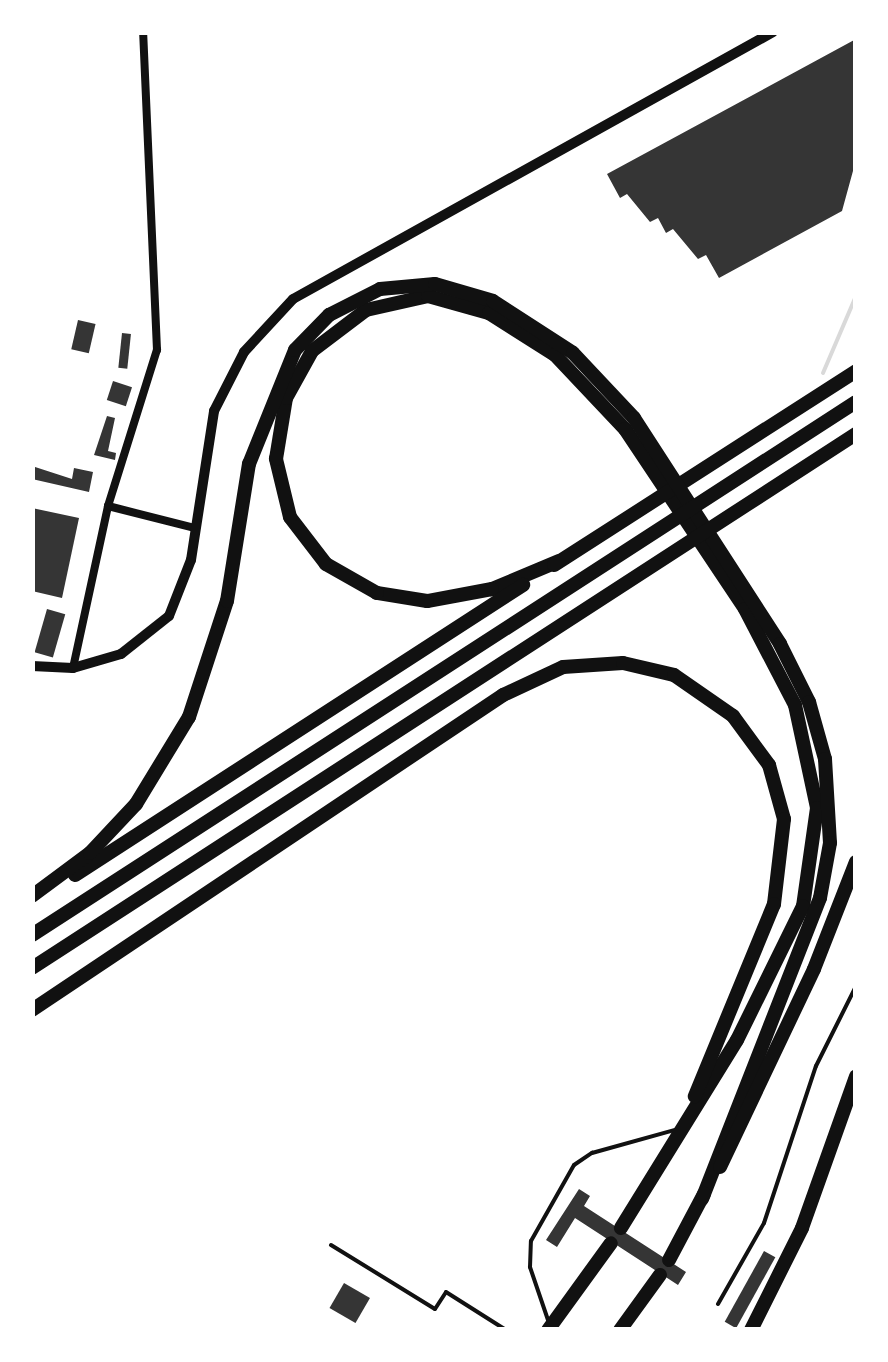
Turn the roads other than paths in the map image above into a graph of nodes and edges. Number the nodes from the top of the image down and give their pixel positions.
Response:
1 (143, 32) edge
2 (773, 32) edge
3 (856, 371) edge
4 (856, 402) edge
5 (856, 434) edge
6 (652, 458) junction
7 (108, 506) junction
8 (194, 528) junction
9 (559, 561) junction
10 (728, 574) junction
11 (32, 666) edge
12 (74, 668) junction
13 (856, 862) edge
14 (32, 899) edge
15 (32, 935) edge
16 (32, 968) edge
17 (856, 986) edge
18 (32, 1010) edge
19 (856, 1076) edge
20 (683, 1128) junction
21 (702, 1199) junction
22 (621, 1228) dead end
23 (611, 1243) dead end
24 (330, 1245) dead end
25 (669, 1260) dead end
26 (660, 1274) dead end
27 (718, 1304) dead end
28 (549, 1328) edge
29 (506, 1330) edge
30 (620, 1330) edge
31 (751, 1330) edge

1 - 7 street
2 - 8 street
3 - 9 highway
4 - 15 highway
5 - 16 highway
6 - 9 highway
6 - 10 highway
6 - 14 highway
7 - 8 street
7 - 12 street
8 - 12 street
9 - 14 highway
10 - 20 highway
10 - 21 highway
11 - 12 street
13 - 21 highway
17 - 27 lane
18 - 20 highway
19 - 31 highway
20 - 22 highway
20 - 28 lane
21 - 25 highway
23 - 28 highway
24 - 29 lane
26 - 30 highway

